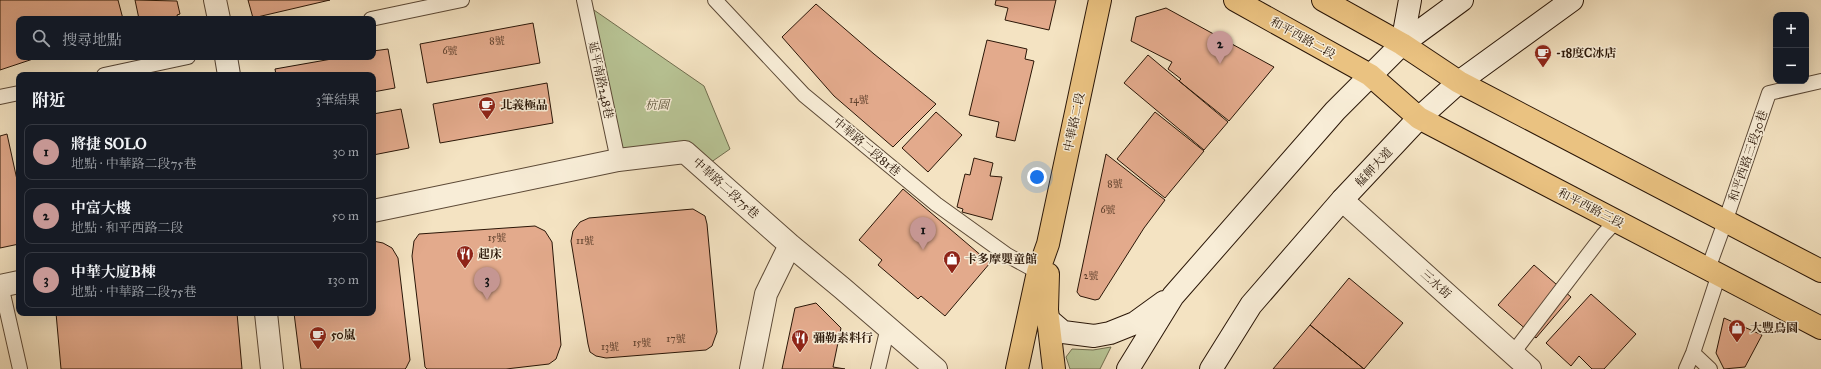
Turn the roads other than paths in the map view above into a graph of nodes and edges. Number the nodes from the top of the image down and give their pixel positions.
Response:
1 (215, 0) edge
2 (462, 0) edge
3 (584, 0) edge
4 (715, 0) edge
5 (1100, 0) edge
6 (1235, 0) edge
7 (1323, 0) edge
8 (1410, 0) edge
9 (1462, 0) edge
10 (1572, 0) edge
11 (218, 16) edge
12 (376, 18) edge
13 (1402, 44) junction
14 (174, 60) edge
15 (226, 60) edge
16 (118, 72) edge
17 (228, 72) edge
18 (1370, 75) junction
19 (1821, 81) edge
20 (1458, 82) junction
21 (16, 94) edge
22 (0, 98) edge
23 (1419, 118) junction
24 (618, 160) junction
25 (1342, 200) junction
26 (376, 210) edge
27 (1616, 221) junction
28 (1725, 222) junction
29 (1048, 244) junction
30 (790, 245) junction
31 (1820, 270) edge
32 (1038, 272) junction
33 (1713, 272) junction
34 (7, 284) edge
35 (1173, 296) junction
36 (266, 316) edge
37 (1048, 320) junction
38 (888, 326) junction
39 (1821, 328) edge
40 (1513, 353) junction
41 (1693, 353) junction
42 (1215, 367) edge
43 (20, 369) edge
44 (272, 369) edge
45 (751, 369) edge
46 (878, 369) edge
47 (936, 369) edge
48 (1018, 369) edge
49 (1054, 369) edge
50 (1128, 369) edge
51 (1530, 369) edge
52 (1686, 369) edge
53 (1710, 369) edge

1 - 11 street
2 - 12 lane
3 - 24 lane, 延平南路248巷
4 - 32 lane, 中華路二段81巷
5 - 29 main road, 中華路二段
6 - 18 main road, 和平西路二段
7 - 13 main road
8 - 13 street
9 - 13 street
10 - 20 street, 艋舺大道
13 - 18 street
13 - 20 main road
14 - 16 lane
15 - 17 street
18 - 23 main road, 和平西路三段
18 - 35 street
19 - 28 lane, 和平西路三段30巷
20 - 23 street, 艋舺大道
20 - 28 main road
21 - 22 lane
23 - 25 street, 艋舺大道
23 - 27 main road, 和平西路三段
24 - 26 street, 中華路二段75巷
24 - 30 street, 中華路二段75巷
25 - 40 street, 三水街
25 - 42 street, 艋舺大道
27 - 33 main road, 和平西路三段
27 - 40 lane
28 - 31 main road
28 - 33 lane, 和平西路三段30巷
29 - 32 main road, 中華路二段
29 - 37 main road, 中華路二段
30 - 38 street, 中華路二段75巷
30 - 45 street
32 - 48 main road, 中華路二段
33 - 39 main road, 和平西路三段
33 - 41 lane, 和平西路三段30巷
34 - 43 lane
35 - 37 street
35 - 50 street
36 - 44 street
37 - 49 main road, 中華路二段
38 - 46 lane
38 - 47 street, 中華路二段75巷
40 - 51 street, 三水街
41 - 52 lane, 和平西路三段30巷
41 - 53 lane

